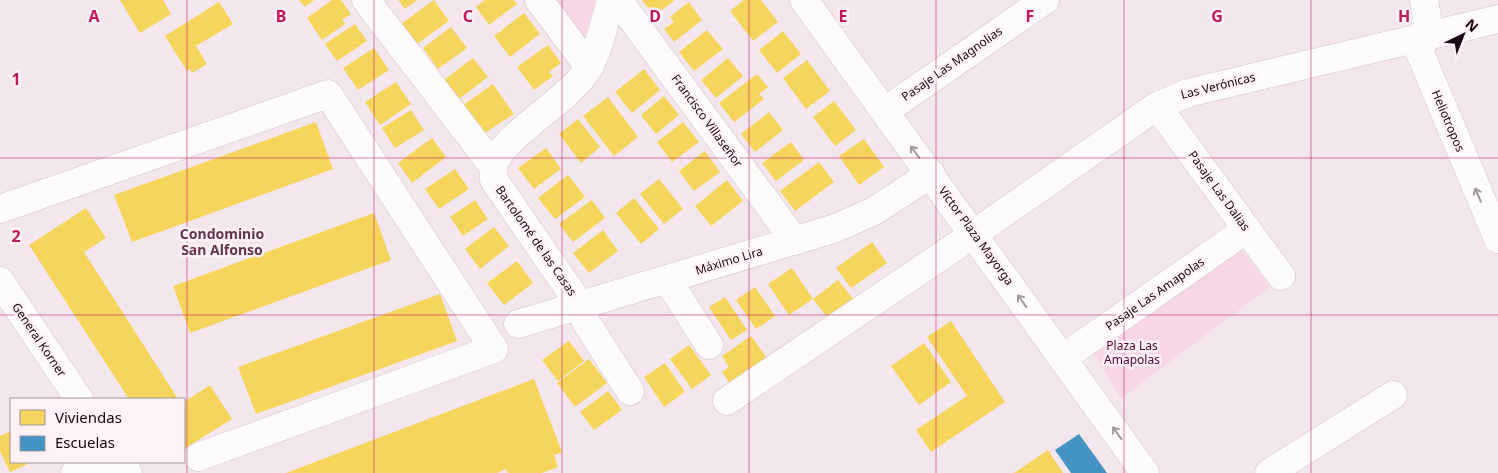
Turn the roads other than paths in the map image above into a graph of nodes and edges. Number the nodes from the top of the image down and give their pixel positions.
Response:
1 (366, 0) edge
2 (539, 0) edge
3 (610, 0) edge
4 (618, 0) edge
5 (806, 0) edge
6 (1045, 0) edge
7 (1424, 0) edge
8 (1498, 19) edge
9 (1425, 35) junction
10 (589, 68) junction
11 (1156, 106) junction
12 (885, 111) junction
13 (493, 166) junction
14 (931, 174) junction
15 (0, 209) edge
16 (1247, 229) junction
17 (974, 234) junction
18 (1498, 239) edge
19 (795, 241) junction
20 (1281, 276) dead end
21 (667, 279) junction
22 (0, 281) edge
23 (580, 305) junction
24 (518, 324) dead end
25 (709, 345) dead end
26 (1063, 358) junction
27 (630, 390) dead end
28 (1393, 395) dead end
29 (78, 398) edge
30 (727, 401) dead end
31 (198, 457) dead end
32 (101, 463) edge
33 (75, 473) edge
34 (1146, 473) edge
35 (1270, 473) edge

1 - 13 street, Bartolomé de las Casas
2 - 10 street
3 - 10 street
4 - 19 street, Francisco Villaseñor
5 - 12 street, Víctor Plaza Mayorga
6 - 12 street, Pasaje Las Magnolias
7 - 9 street, Heliotropos
8 - 9 street, Las Verónicas
9 - 11 street, Las Verónicas
18 -> 9 street, Heliotropos
10 - 13 street
11 - 16 street, Pasaje Las Dalias
11 - 17 street, Las Verónicas
14 -> 12 street, Víctor Plaza Mayorga
13 - 23 street, Bartolomé de las Casas
14 - 17 street, Víctor Plaza Mayorga
14 - 19 street, Máximo Lira
15 - 31 street
16 - 20 street, Pasaje Las Dalias
16 - 26 street, Pasaje Las Amapolas
26 -> 17 street, Víctor Plaza Mayorga
17 - 30 street, Las Verónicas
19 - 21 street, Máximo Lira
21 - 23 street, Máximo Lira
21 - 25 street
22 - 29 street, General Korner
23 - 24 street, Máximo Lira
23 - 27 street, Bartolomé de las Casas
34 -> 26 street, Víctor Plaza Mayorga
28 - 35 street
32 - 33 street

